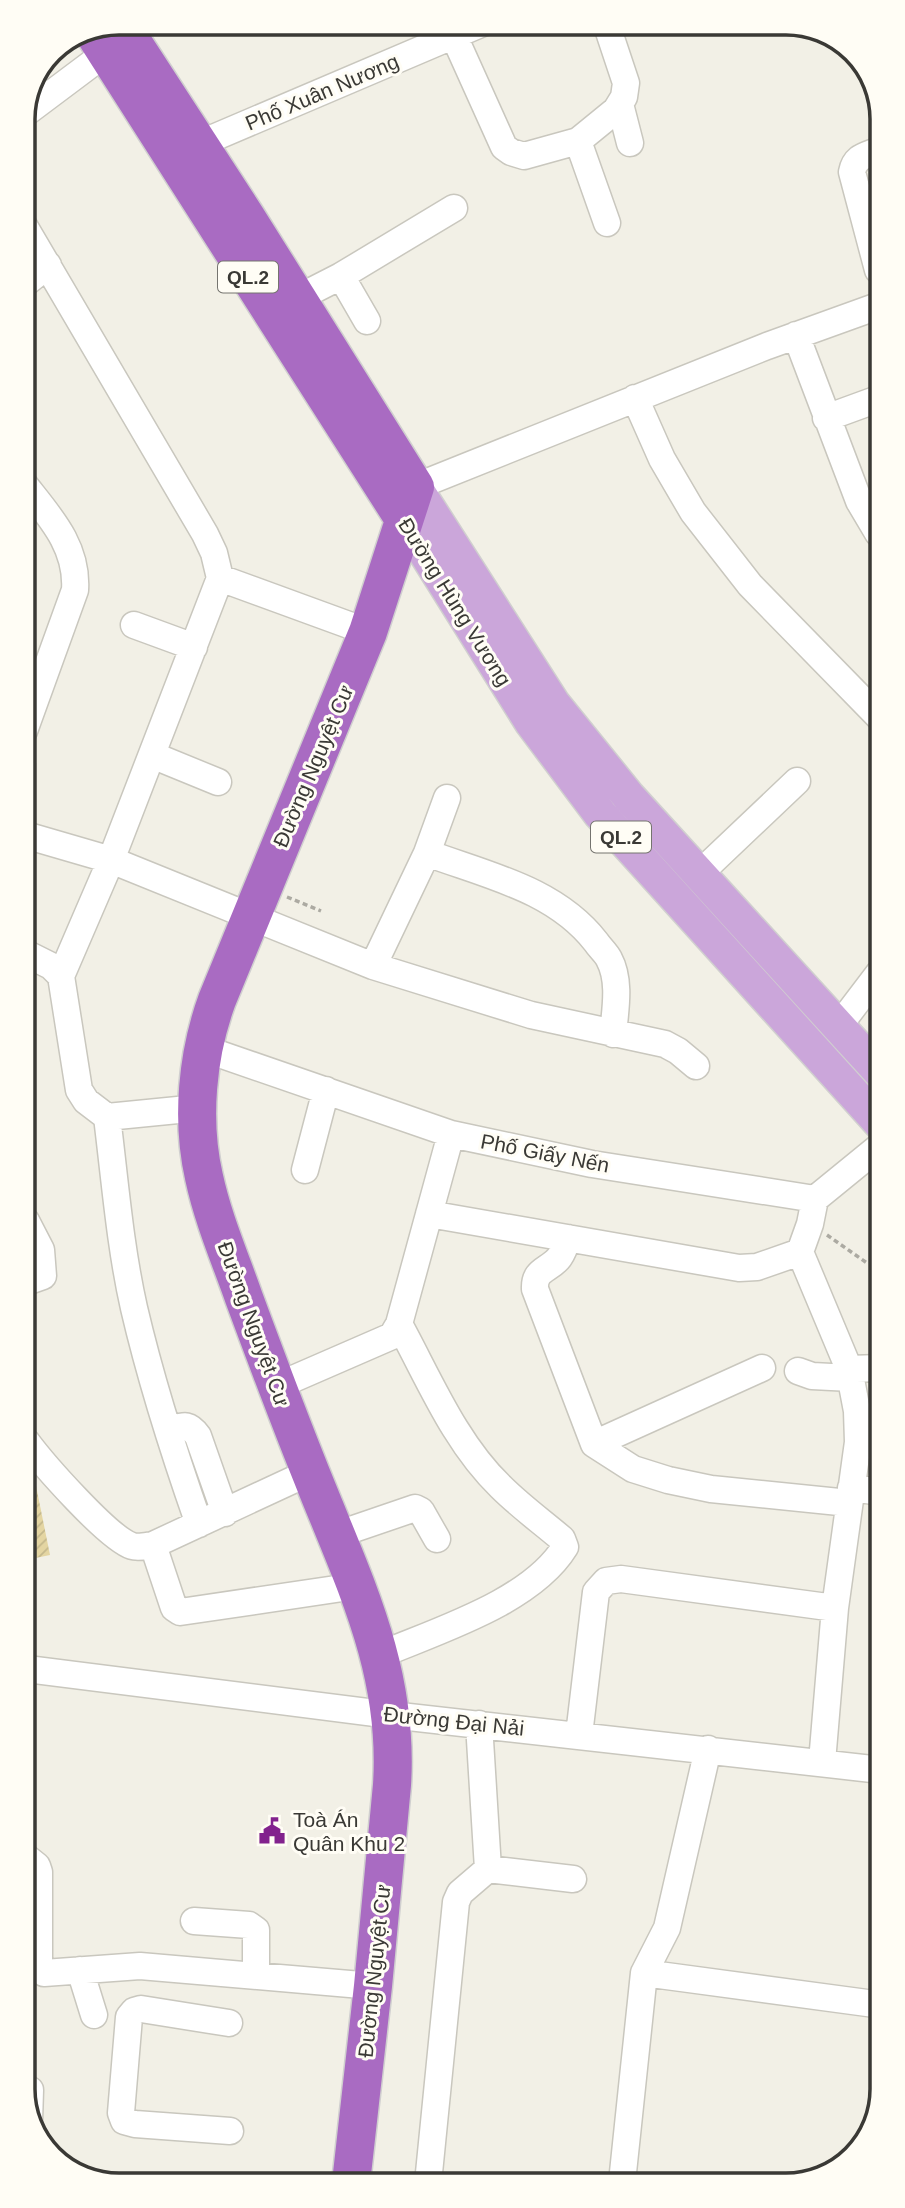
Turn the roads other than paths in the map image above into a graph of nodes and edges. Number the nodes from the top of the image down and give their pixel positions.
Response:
1 (610, 35) edge
2 (107, 36) edge
3 (454, 36) joint
4 (37, 103) edge
5 (620, 104) junction
6 (578, 141) junction
7 (630, 143) dead end
8 (199, 144) junction
9 (870, 154) edge
10 (454, 208) dead end
11 (607, 223) dead end
12 (870, 240) edge
13 (35, 244) edge
14 (48, 265) junction
15 (35, 275) edge
16 (341, 276) junction
17 (296, 299) junction
18 (870, 309) edge
19 (367, 321) dead end
20 (796, 335) junction
21 (635, 398) junction
22 (870, 401) edge
23 (826, 418) junction
24 (869, 497) edge
25 (35, 499) edge
26 (409, 503) junction
27 (220, 578) junction
28 (134, 625) dead end
29 (368, 632) junction
30 (194, 647) junction
31 (35, 701) edge
32 (870, 708) edge
33 (152, 755) junction
34 (797, 781) dead end
35 (218, 782) dead end
36 (447, 798) dead end
37 (35, 838) edge
38 (427, 853) junction
39 (111, 860) junction
40 (699, 874) junction
41 (256, 902) junction
42 (35, 958) edge
43 (373, 966) junction
44 (61, 976) junction
45 (870, 985) edge
46 (838, 1027) junction
47 (613, 1034) junction
48 (202, 1048) junction
49 (870, 1061) edge
50 (696, 1066) dead end
51 (326, 1090) junction
52 (198, 1108) junction
53 (870, 1112) edge
54 (107, 1117) junction
55 (452, 1134) junction
56 (870, 1156) edge
57 (305, 1170) dead end
58 (813, 1212) junction
59 (429, 1214) junction
60 (35, 1238) edge
61 (568, 1238) junction
62 (800, 1252) junction
63 (35, 1279) edge
64 (399, 1324) junction
65 (762, 1368) dead end
66 (870, 1370) edge
67 (798, 1371) dead end
68 (850, 1374) junction
69 (277, 1386) junction
70 (169, 1430) junction
71 (594, 1444) junction
72 (35, 1452) edge
73 (310, 1472) junction
74 (870, 1493) edge
75 (850, 1496) junction
76 (225, 1513) junction
77 (199, 1524) junction
78 (336, 1535) junction
79 (437, 1539) dead end
80 (153, 1545) junction
81 (356, 1586) junction
82 (835, 1608) junction
83 (380, 1655) junction
84 (35, 1670) edge
85 (391, 1715) junction
86 (478, 1724) junction
87 (579, 1735) junction
88 (708, 1749) junction
89 (822, 1762) junction
90 (870, 1769) edge
91 (35, 1864) edge
92 (488, 1869) junction
93 (573, 1879) dead end
94 (194, 1921) dead end
95 (183, 1969) junction
96 (80, 1970) junction
97 (644, 1973) junction
98 (257, 1975) junction
99 (373, 1986) junction
100 (870, 2003) edge
101 (94, 2015) dead end
102 (183, 2015) junction
103 (229, 2023) dead end
104 (230, 2131) dead end
105 (352, 2173) edge
106 (429, 2173) edge
107 (623, 2173) edge

1 - 5 street
2 - 4 street
2 - 8 highway, Đường Hùng Vương / QL.2
2 - 26 highway, Đường Hùng Vương / QL.2
3 - 6 street
3 - 8 street, Phố Xuân Nương
5 - 6 street
5 - 7 street
6 - 11 street
8 - 17 highway, Đường Hùng Vương / QL.2
9 - 12 street
10 - 16 street
13 - 14 street
14 - 15 street
14 - 27 street
16 - 17 street
16 - 19 street
17 - 26 highway, Đường Hùng Vương / QL.2
18 - 20 street
20 - 21 street
20 - 23 street
21 - 26 street
21 - 32 street
22 - 23 street
23 - 24 street
25 - 31 street
26 - 29 highway, Đường Nguyệt Cư
26 - 40 main road, Đường Hùng Vương / QL.2
26 - 53 main road, Đường Hùng Vương / QL.2
27 - 29 street
27 - 30 street
28 - 30 street
29 - 41 highway, Đường Nguyệt Cư
30 - 33 street
33 - 35 street
33 - 39 street
34 - 40 street
36 - 38 street
37 - 39 street
38 - 43 street
38 - 47 street
39 - 41 street
39 - 44 street
40 - 46 main road, Đường Hùng Vương / QL.2
41 - 43 street
41 - 48 highway, Đường Nguyệt Cư
42 - 44 street
43 - 47 street
44 - 54 street
45 - 46 street
46 - 49 main road, Đường Hùng Vương / QL.2
47 - 50 street
48 - 51 street, Phố Giấy Nến
48 - 52 highway, Đường Nguyệt Cư
51 - 55 street, Phố Giấy Nến
51 - 57 street
52 - 54 street
52 - 69 highway, Đường Nguyệt Cư
54 - 70 street
55 - 58 street, Phố Giấy Nến
55 - 59 street
56 - 58 street
58 - 62 street
59 - 61 street
59 - 64 street
60 - 63 street
61 - 62 street
61 - 71 street
62 - 68 street
64 - 69 street
64 - 83 street
65 - 71 street
66 - 68 street
67 - 68 street
68 - 75 street
69 - 73 highway, Đường Nguyệt Cư
70 - 76 street
70 - 77 street
71 - 75 street
72 - 80 street
73 - 76 street
73 - 78 highway, Đường Nguyệt Cư
74 - 75 street
75 - 82 street
76 - 77 street
77 - 80 street
78 - 79 street
78 - 81 highway, Đường Nguyệt Cư
80 - 81 street
81 - 83 highway, Đường Nguyệt Cư
82 - 87 street
82 - 89 street
83 - 85 highway, Đường Nguyệt Cư
84 - 85 street, Đường Đại Nải
85 - 86 street, Đường Đại Nải
85 - 99 highway, Đường Nguyệt Cư
86 - 87 street, Đường Đại Nải
86 - 92 street
87 - 88 street, Đường Đại Nải
88 - 89 street, Đường Đại Nải
88 - 97 street
89 - 90 street, Đường Đại Nải
91 - 96 street
92 - 93 street
92 - 106 street
94 - 98 street
95 - 96 street
95 - 98 street
95 - 102 street
96 - 101 street
97 - 100 street
97 - 107 street
98 - 99 street
99 - 105 highway, Đường Nguyệt Cư
102 - 103 street
102 - 104 street

